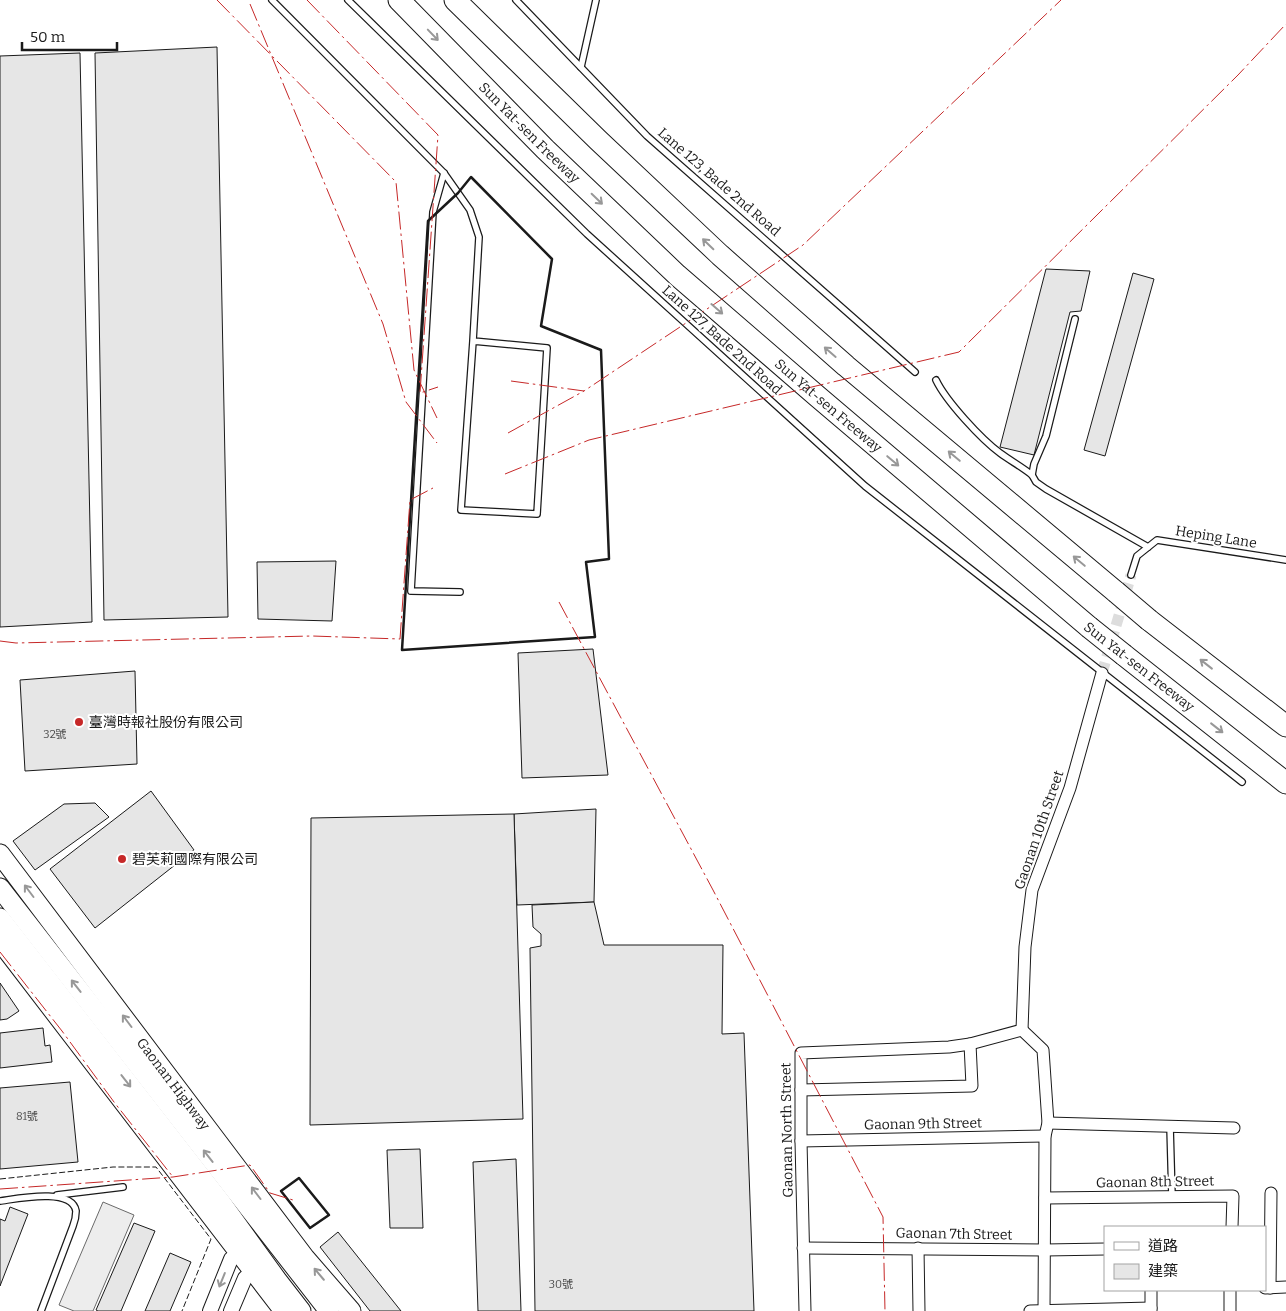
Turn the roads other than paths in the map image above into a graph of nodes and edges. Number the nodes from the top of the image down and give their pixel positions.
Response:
1 (272, 0) edge
2 (348, 0) edge
3 (399, 0) edge
4 (455, 0) edge
5 (516, 0) edge
6 (596, 0) edge
7 (581, 67) junction
8 (444, 173) junction
9 (1075, 318) dead end
10 (473, 341) junction
11 (916, 372) dead end
12 (936, 380) dead end
13 (1032, 475) junction
14 (1148, 547) junction
15 (1286, 560) edge
16 (1131, 575) tunnel mouth
17 (460, 592) dead end
18 (1102, 672) junction
19 (1286, 726) edge
20 (1242, 782) dead end
21 (1286, 782) edge
22 (0, 854) edge
23 (0, 888) edge
24 (0, 918) edge
25 (1, 943) edge
26 (1022, 1030) junction
27 (970, 1044) junction
28 (801, 1090) junction
29 (1048, 1123) junction
30 (1170, 1126) junction
31 (1234, 1128) dead end
32 (1045, 1136) junction
33 (801, 1141) junction
34 (123, 1187) dead end
35 (1270, 1193) dead end
36 (48, 1196) junction
37 (1172, 1197) junction
38 (1045, 1198) junction
39 (0, 1201) edge
40 (1232, 1226) edge
41 (276, 1231) junction
42 (245, 1248) junction
43 (803, 1248) junction
44 (918, 1248) junction
45 (1104, 1249) edge
46 (281, 1250) junction
47 (1045, 1250) junction
48 (259, 1267) junction
49 (1286, 1287) edge
50 (1268, 1288) edge
51 (1151, 1291) edge
52 (1230, 1291) edge
53 (1151, 1310) edge
54 (41, 1311) edge
55 (210, 1311) edge
56 (231, 1311) edge
57 (284, 1311) edge
58 (301, 1311) edge
59 (329, 1311) edge
60 (351, 1311) edge
61 (805, 1311) edge
62 (919, 1311) edge
63 (1030, 1311) edge
64 (1044, 1311) edge
65 (1230, 1311) edge

1 - 8 lane
2 - 18 lane, Lane 127, Bade 2nd Road
3 -> 21 highway, Sun Yat-sen Freeway, bridge
19 -> 4 highway, bridge
5 - 7 lane, Lane 123, Bade 2nd Road
6 - 7 lane
7 - 11 lane, Lane 123, Bade 2nd Road
8 - 10 lane
8 - 17 lane
9 - 13 lane
10 - 10 lane
12 - 13 lane
13 - 14 lane
14 - 15 lane, Heping Lane
14 - 16 lane
18 - 20 lane, Lane 127, Bade 2nd Road
18 - 26 street, Gaonan 10th Street
41 -> 22 main road, Gaonan Highway
41 -> 23 main road, Gaonan Highway
24 -> 42 main road
25 - 42 main road
26 - 27 street, Gaonan North Street
26 - 29 street
27 - 28 street, Gaonan North Street
27 - 28 street
28 - 33 street, Gaonan North Street
29 - 30 street
29 - 32 street
30 - 31 street
30 - 37 lane
32 - 33 street, Gaonan 9th Street
32 - 38 street
33 - 43 street, Gaonan North Street
34 - 36 lane
35 - 50 street
36 - 39 lane
36 - 54 lane
37 - 38 street, Gaonan 8th Street
37 - 40 street, Gaonan 8th Street
38 - 47 street
41 - 42 street
41 - 46 main road, Gaonan Highway
60 -> 41 main road, Gaonan Highway
42 - 48 main road
42 -> 55 street
43 - 44 street, Gaonan 7th Street
43 - 61 street, Gaonan North Street
44 - 47 street, Gaonan 7th Street
44 - 62 street
45 - 47 street, Gaonan 7th Street
46 - 48 street
46 - 59 main road, Gaonan Highway
47 - 64 street
48 - 56 street
48 - 57 main road
48 - 58 main road
49 - 50 street
51 - 53 street
52 - 65 street
53 - 64 street
63 - 64 street

